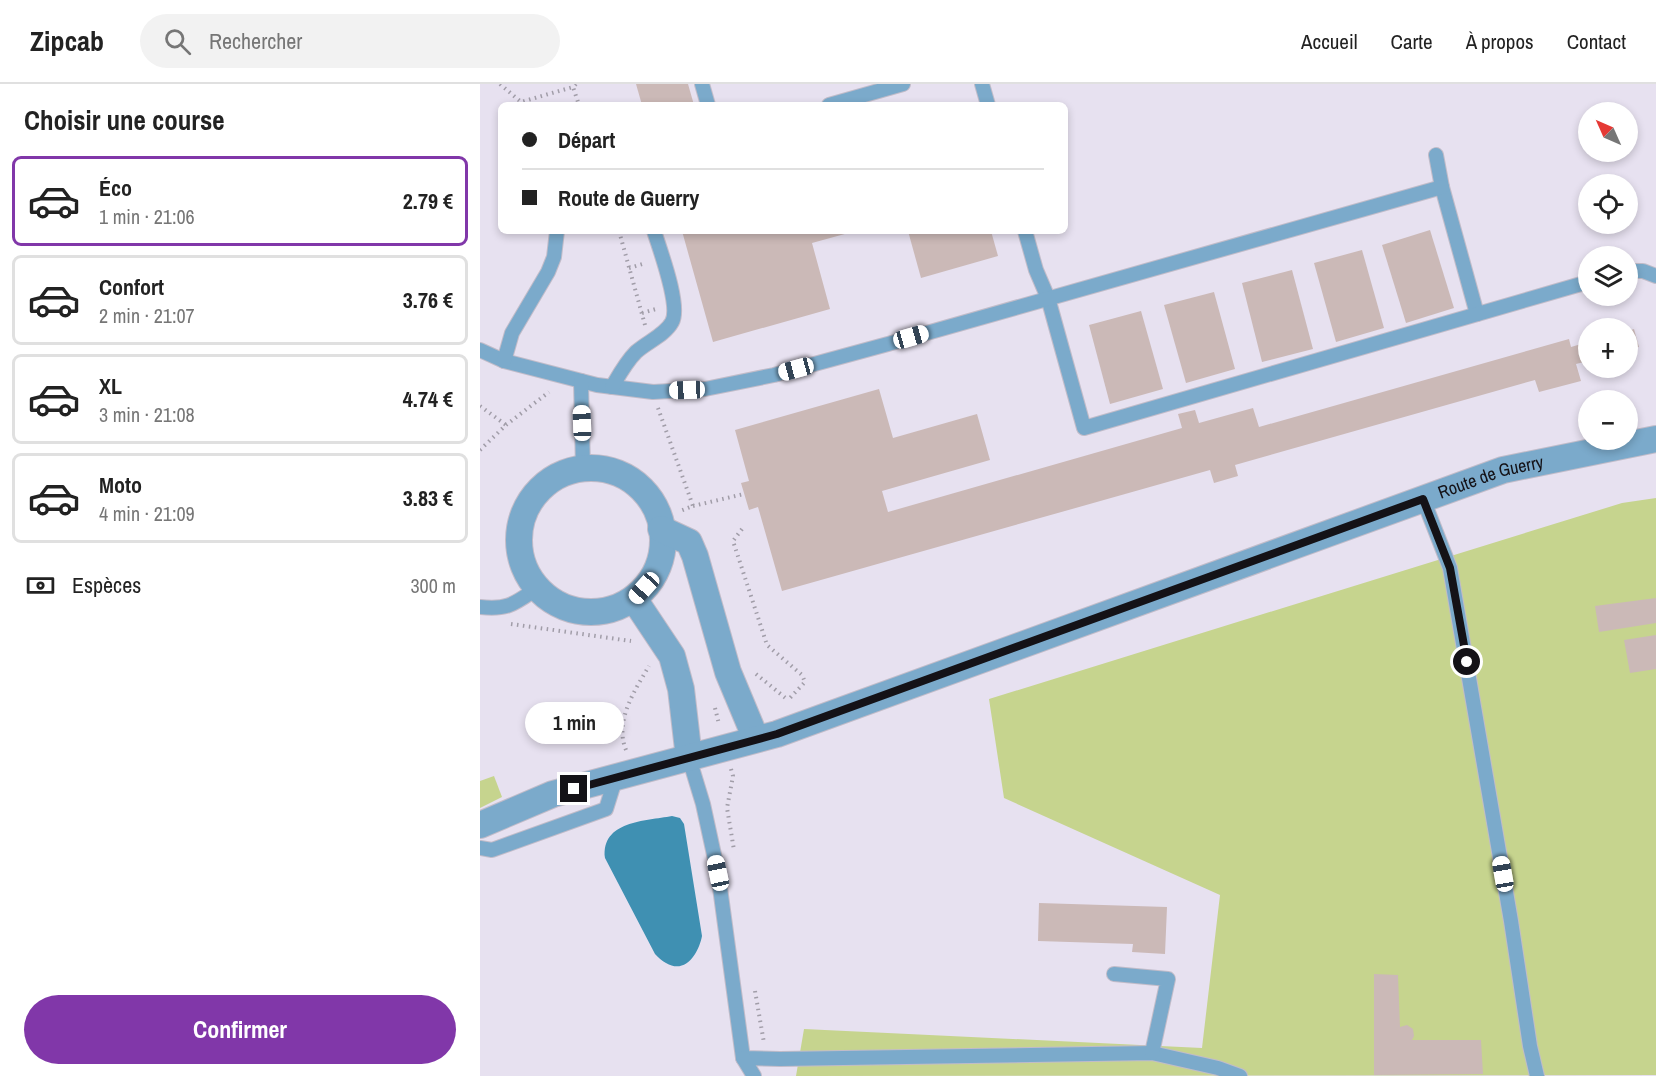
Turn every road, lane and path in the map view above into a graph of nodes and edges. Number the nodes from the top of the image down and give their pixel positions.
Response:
1 (500, 84) edge
2 (702, 84) edge
3 (903, 84) edge
4 (982, 84) edge
5 (575, 86) edge
6 (578, 102) edge
7 (707, 102) edge
8 (840, 102) edge
9 (987, 102) edge
10 (1436, 155) dead end
11 (1442, 187) junction
12 (557, 234) edge
13 (620, 234) edge
14 (655, 234) edge
15 (1026, 234) edge
16 (1638, 271) edge
17 (1656, 276) edge
18 (1578, 285) edge
19 (1048, 298) junction
20 (1477, 314) junction
21 (480, 350) edge
22 (636, 353) junction
23 (504, 361) junction
24 (581, 381) junction
25 (612, 387) junction
26 (653, 392) junction
27 (480, 406) edge
28 (506, 425) dead end
29 (1656, 439) edge
30 (583, 469) junction
31 (744, 494) dead end
32 (1423, 499) junction
33 (693, 506) junction
34 (661, 524) junction
35 (742, 529) dead end
36 (536, 589) junction
37 (634, 599) junction
38 (480, 607) edge
39 (653, 660) dead end
40 (796, 727) junction
41 (756, 739) junction
42 (689, 758) junction
43 (626, 775) junction
44 (480, 825) edge
45 (480, 849) edge
46 (1114, 974) dead end
47 (1152, 1053) junction
48 (743, 1058) junction
49 (745, 1076) edge
50 (754, 1076) edge
51 (1240, 1076) edge
52 (1537, 1076) edge

1 - 5 path
2 - 7 lane
3 - 8 lane
4 - 9 lane
5 - 6 path
10 - 11 lane
11 - 19 lane
11 - 20 lane
12 - 23 lane
13 - 22 path
14 - 22 lane
15 - 19 lane
16 - 17 lane
18 - 20 lane
19 - 20 lane
19 - 26 lane
21 - 23 lane
22 - 25 lane
23 - 24 lane
24 - 25 lane
24 - 30 lane
25 - 26 lane
26 - 33 path
27 - 28 path
29 - 32 street, Route de Guerry
30 - 34 street
30 - 36 street
31 - 33 path
32 - 40 street, Route de Guerry
32 - 52 lane
33 - 34 path
34 - 37 street
34 - 41 street
35 - 40 path
36 - 37 street
36 - 38 lane
37 - 42 street
39 - 43 path
40 - 41 street, Route de Guerry
41 - 42 street, Route de Guerry
42 - 43 street, Route de Guerry
42 - 48 lane
43 - 44 street, Route de Guerry
43 - 45 lane
46 - 47 lane
47 - 48 lane
47 - 51 lane
48 - 49 lane
48 - 50 lane

